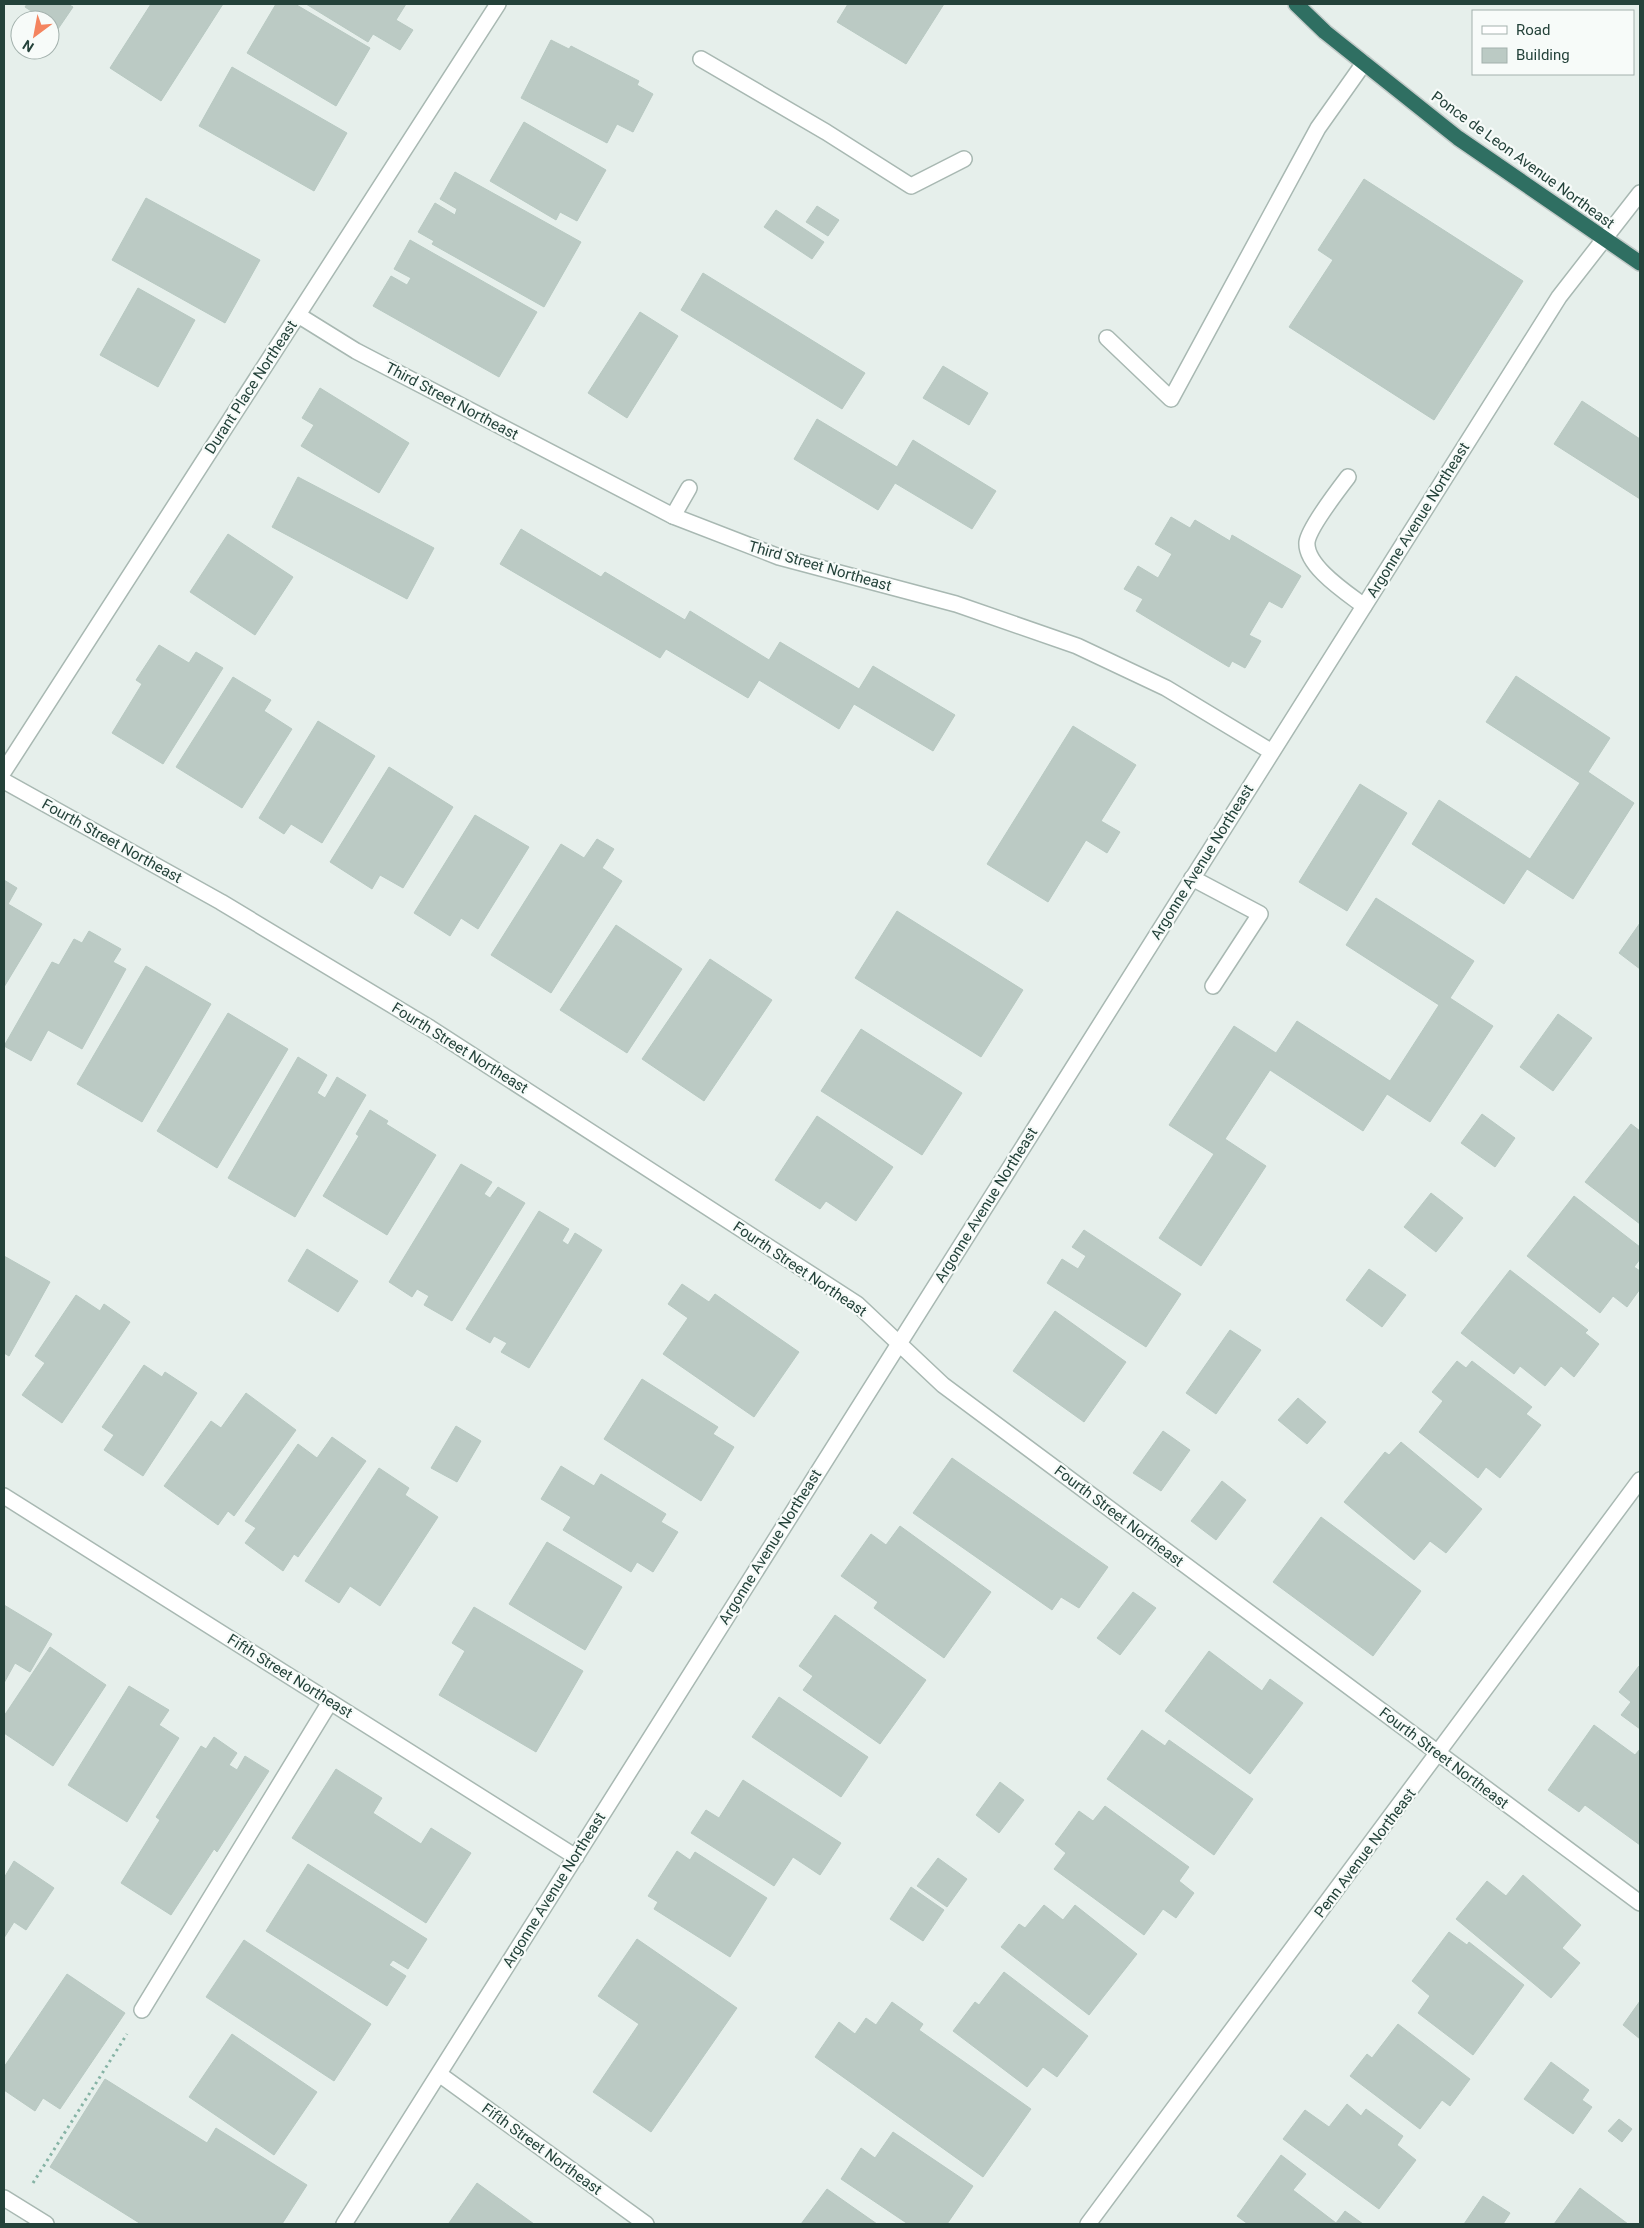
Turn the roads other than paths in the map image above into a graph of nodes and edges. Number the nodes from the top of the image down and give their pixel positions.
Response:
1 (498, 4) edge
2 (1296, 4) edge
3 (701, 59) dead end
4 (1364, 63) junction
5 (964, 158) dead end
6 (1640, 193) edge
7 (1604, 239) junction
8 (1640, 263) edge
9 (298, 315) junction
10 (1107, 338) dead end
11 (1348, 477) dead end
12 (690, 488) dead end
13 (673, 516) junction
14 (1364, 606) junction
15 (1272, 752) junction
16 (4, 771) edge
17 (4, 781) edge
18 (1192, 878) junction
19 (1213, 986) dead end
20 (899, 1342) junction
21 (1640, 1480) edge
22 (4, 1496) edge
23 (330, 1702) junction
24 (1437, 1754) junction
25 (576, 1857) junction
26 (1640, 1903) edge
27 (142, 2010) road end
28 (439, 2074) junction
29 (4, 2198) edge
30 (46, 2224) edge
31 (344, 2224) edge
32 (646, 2224) edge
33 (1088, 2224) edge

1 - 9 street, Durant Place Northeast
2 - 4 highway, Ponce de Leon Avenue Northeast
3 - 5 street
4 - 7 highway, Ponce de Leon Avenue Northeast
4 - 10 street
6 - 7 street, Argonne Avenue Northeast
7 - 8 highway, Ponce de Leon Avenue Northeast
7 - 14 street, Argonne Avenue Northeast
9 - 13 street, Third Street Northeast
9 - 16 street, Durant Place Northeast
11 - 14 street
12 - 13 street
13 - 15 street, Third Street Northeast
14 - 15 street, Argonne Avenue Northeast
15 - 18 street, Argonne Avenue Northeast
17 - 20 street, Fourth Street Northeast
18 - 19 street
18 - 20 street, Argonne Avenue Northeast
20 - 24 street, Fourth Street Northeast
20 - 25 street, Argonne Avenue Northeast
21 - 24 street, Penn Avenue Northeast
22 - 23 street, Fifth Street Northeast
23 - 25 street, Fifth Street Northeast
23 - 27 street
24 - 26 street, Fourth Street Northeast
24 - 33 street, Penn Avenue Northeast
25 - 28 street, Argonne Avenue Northeast
28 - 31 street, Argonne Avenue Northeast
28 - 32 street, Fifth Street Northeast
29 - 30 street

